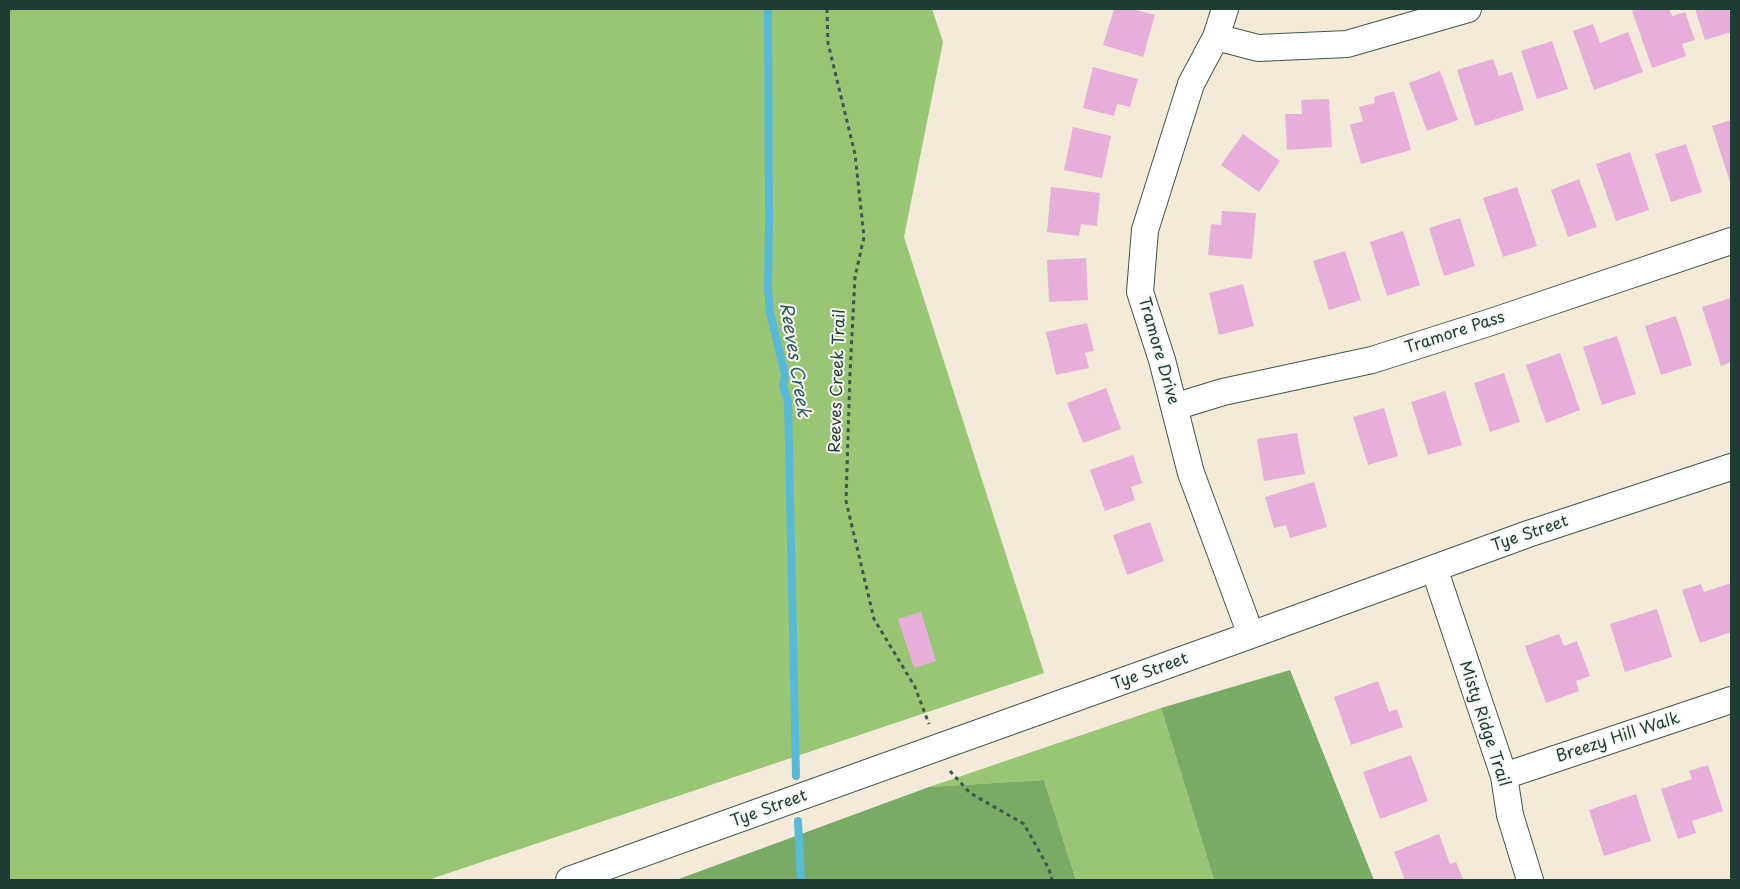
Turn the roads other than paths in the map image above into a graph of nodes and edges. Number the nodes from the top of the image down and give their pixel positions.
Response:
1 (1225, 9) edge
2 (1468, 9) edge
3 (1216, 37) junction
4 (1731, 241) edge
5 (1174, 407) junction
6 (1731, 467) edge
7 (1434, 568) junction
8 (1251, 635) junction
9 (1731, 700) edge
10 (1504, 776) junction
11 (570, 880) edge
12 (1530, 880) edge

1 - 3 street, Tramore Drive
2 - 3 street
3 - 5 street, Tramore Drive
4 - 5 street, Tramore Pass
5 - 8 street, Tramore Drive
6 - 7 street, Tye Street
7 - 8 street, Tye Street
7 - 10 street, Misty Ridge Trail
8 - 11 street, Tye Street
9 - 10 street, Breezy Hill Walk
10 - 12 street, Misty Ridge Trail

